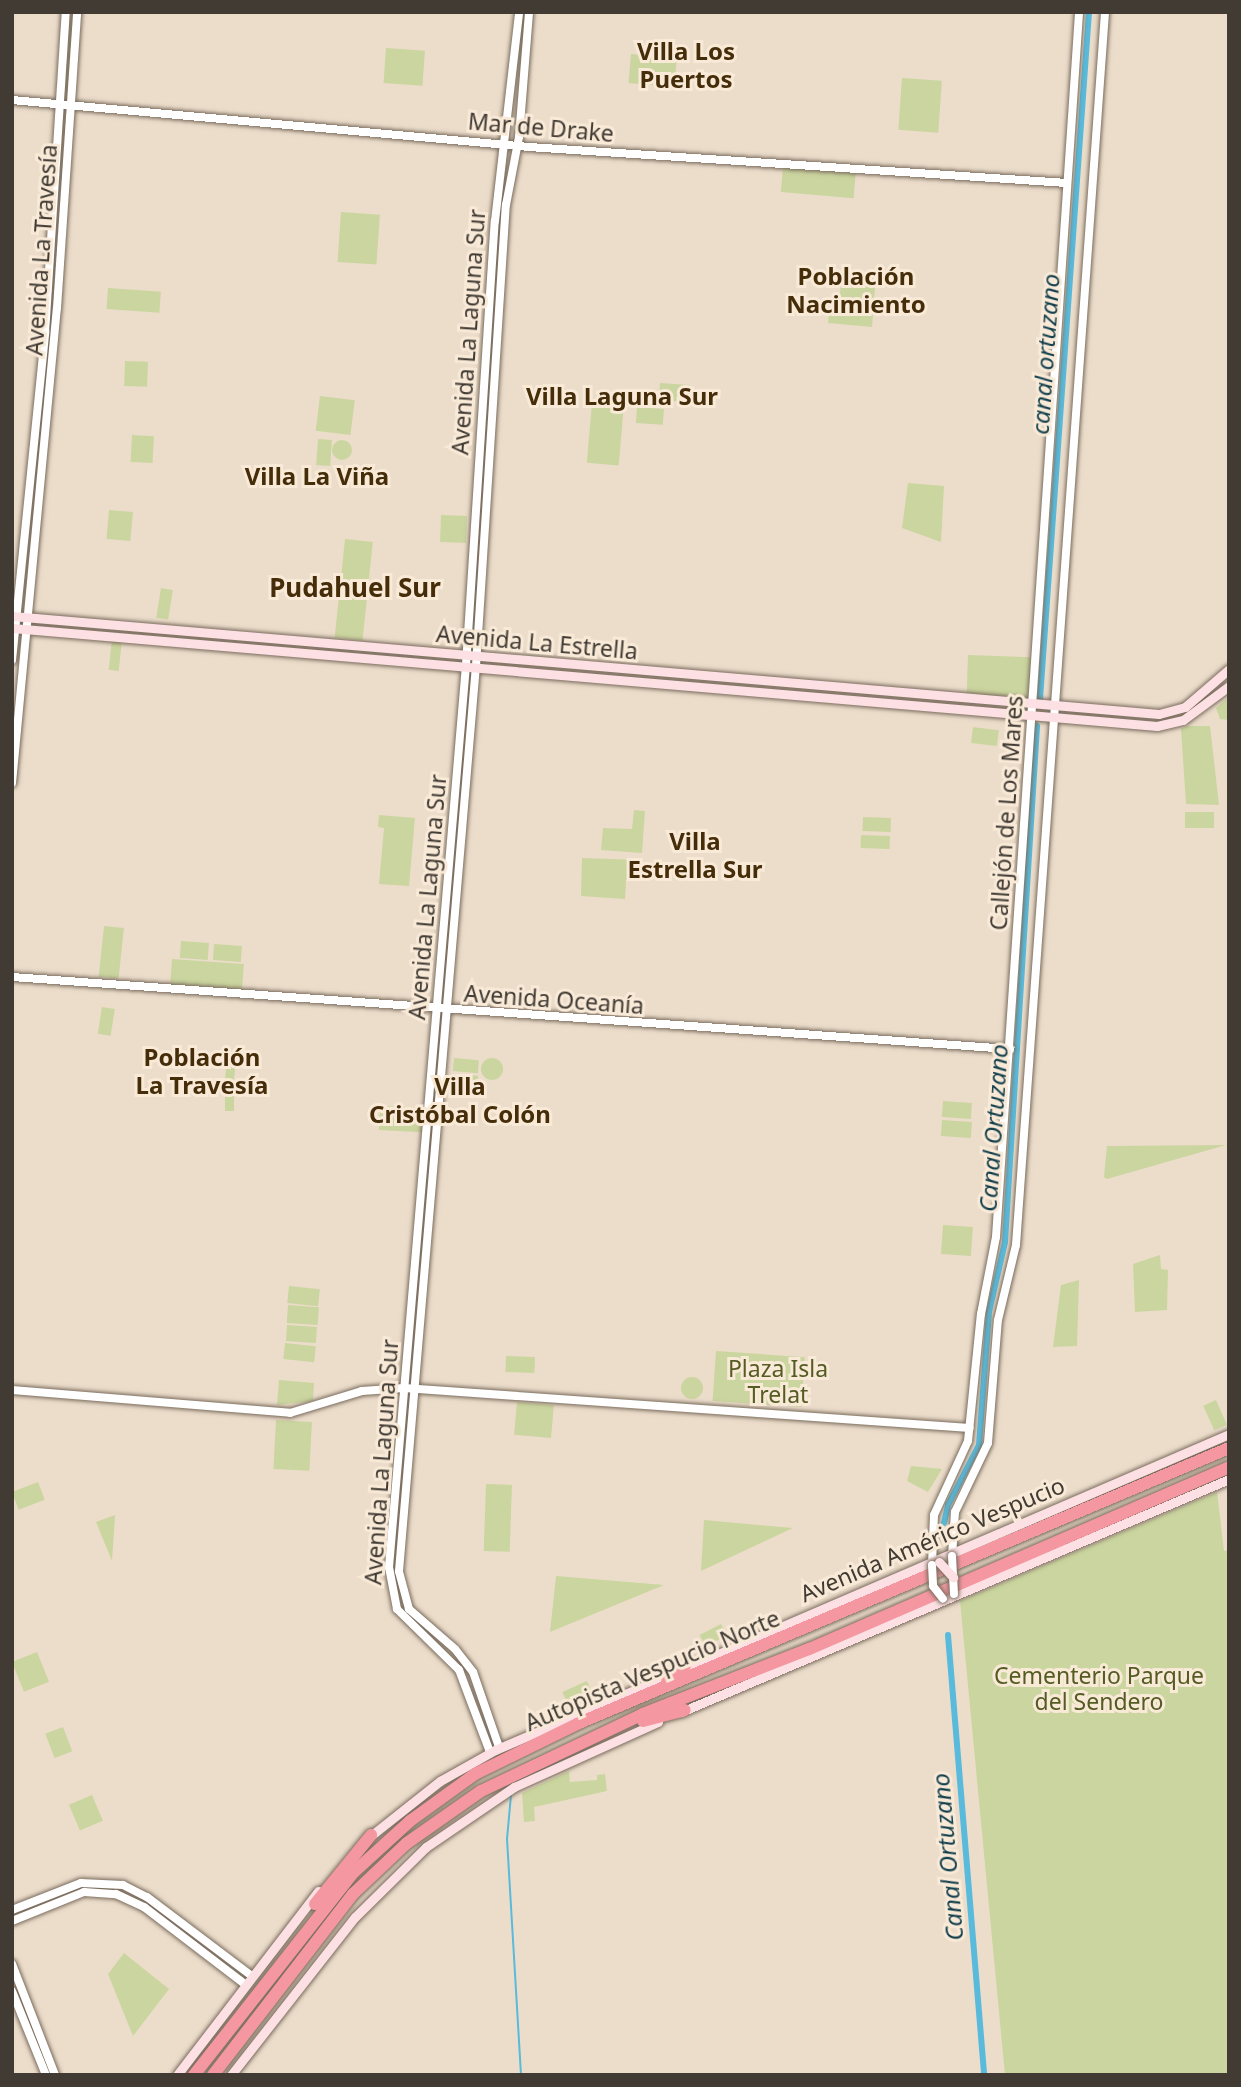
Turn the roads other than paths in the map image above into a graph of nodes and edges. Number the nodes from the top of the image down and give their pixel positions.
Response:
1 (66, 12) edge
2 (77, 12) edge
3 (519, 12) edge
4 (529, 12) edge
5 (1079, 12) edge
6 (1105, 12) edge
7 (12, 100) edge
8 (60, 105) junction
9 (71, 106) junction
10 (506, 144) junction
11 (517, 145) junction
12 (1067, 183) junction
13 (18, 617) edge
14 (17, 628) edge
15 (12, 660) edge
16 (471, 660) junction
17 (1229, 669) edge
18 (1229, 686) edge
19 (1033, 706) junction
20 (1058, 708) junction
21 (1032, 717) junction
22 (1056, 719) junction
23 (12, 783) edge
24 (12, 977) edge
25 (436, 1010) junction
26 (446, 1011) junction
27 (1010, 1049) junction
28 (404, 1388) junction
29 (414, 1388) junction
30 (12, 1390) edge
31 (970, 1428) junction
32 (1229, 1434) edge
33 (1229, 1448) edge
34 (1229, 1467) edge
35 (1229, 1479) edge
36 (952, 1554) junction
37 (934, 1562) junction
38 (953, 1577) junction
39 (949, 1598) junction
40 (685, 1666) junction
41 (645, 1695) junction
42 (685, 1710) junction
43 (603, 1732) junction
44 (499, 1747) junction
45 (490, 1752) junction
46 (371, 1835) junction
47 (12, 1910) edge
48 (12, 1921) edge
49 (291, 1948) junction
50 (12, 1964) edge
51 (252, 1976) junction
52 (246, 1985) junction
53 (12, 1991) edge
54 (46, 2075) edge
55 (55, 2075) edge
56 (177, 2075) edge
57 (194, 2075) edge
58 (213, 2075) edge
59 (231, 2075) edge

1 - 8 street, Avenida La Travesía
2 - 9 street, Avenida La Travesía
3 - 10 street, Avenida La Laguna Sur
4 - 11 street, Avenida La Laguna Sur
5 - 12 street, Callejón de Los Mares
6 - 20 street
7 - 8 street, Mar de Drake
8 - 9 street, Mar de Drake
8 - 13 street, Avenida La Travesía
9 - 10 street, Mar de Drake
9 - 13 street, Avenida La Travesía
10 - 11 street, Mar de Drake
10 - 16 street, Avenida La Laguna Sur
11 - 12 street, Mar de Drake
11 - 16 street, Avenida La Laguna Sur
12 - 19 street, Callejón de Los Mares
13 - 14 street, Avenida La Travesía
13 - 16 main road, Avenida La Estrella
14 - 15 street, Avenida La Travesía
14 - 16 main road, Avenida La Estrella
14 - 23 street, Avenida La Travesía
16 - 19 main road, Avenida La Estrella
16 - 21 main road, Avenida La Estrella
16 - 25 street, Avenida La Laguna Sur
16 - 26 street, Avenida La Laguna Sur
17 - 20 main road, Avenida La Estrella
18 - 22 main road, Avenida La Estrella
19 - 20 main road, Avenida La Estrella
19 - 21 street, Callejón de Los Mares
20 - 22 street
21 - 22 main road, Avenida La Estrella
21 - 27 street, Callejón de Los Mares
22 - 36 street
24 - 25 street, Avenida Oceanía
25 - 26 street, Avenida Oceanía
25 - 28 street, Avenida La Laguna Sur
26 - 27 street, Avenida Oceanía
26 - 29 street, Avenida La Laguna Sur
27 - 31 street, Callejón de Los Mares
28 - 29 street
28 - 30 street
28 - 45 street, Avenida La Laguna Sur
29 - 31 street
29 - 44 street, Avenida La Laguna Sur
31 - 37 street, Callejón de Los Mares
32 - 36 main road, Avenida Américo Vespucio
33 - 41 highway, Autopista Vespucio Norte
34 - 43 highway, Autopista Vespucio Norte
35 - 39 main road
36 - 37 main road, Avenida Américo Vespucio
36 - 38 street, bridge
37 - 38 main road, bridge
37 - 39 street, Callejón de Los Mares, bridge
37 - 40 main road, Avenida Américo Vespucio
38 - 39 street, bridge
39 - 42 main road
40 - 41 highway
40 - 44 main road, Avenida Américo Vespucio
41 - 49 highway, Autopista Vespucio Norte
42 - 43 highway
42 - 59 main road
43 - 58 highway, Autopista Vespucio Norte
44 - 45 main road, Avenida Américo Vespucio
45 - 46 main road, Avenida Américo Vespucio
46 - 49 highway
46 - 51 main road, Avenida Américo Vespucio
47 - 51 street
48 - 52 street
49 - 57 highway, Autopista Vespucio Norte
50 - 55 street
51 - 52 main road, Avenida Américo Vespucio
52 - 56 main road, Avenida Américo Vespucio
53 - 54 street

